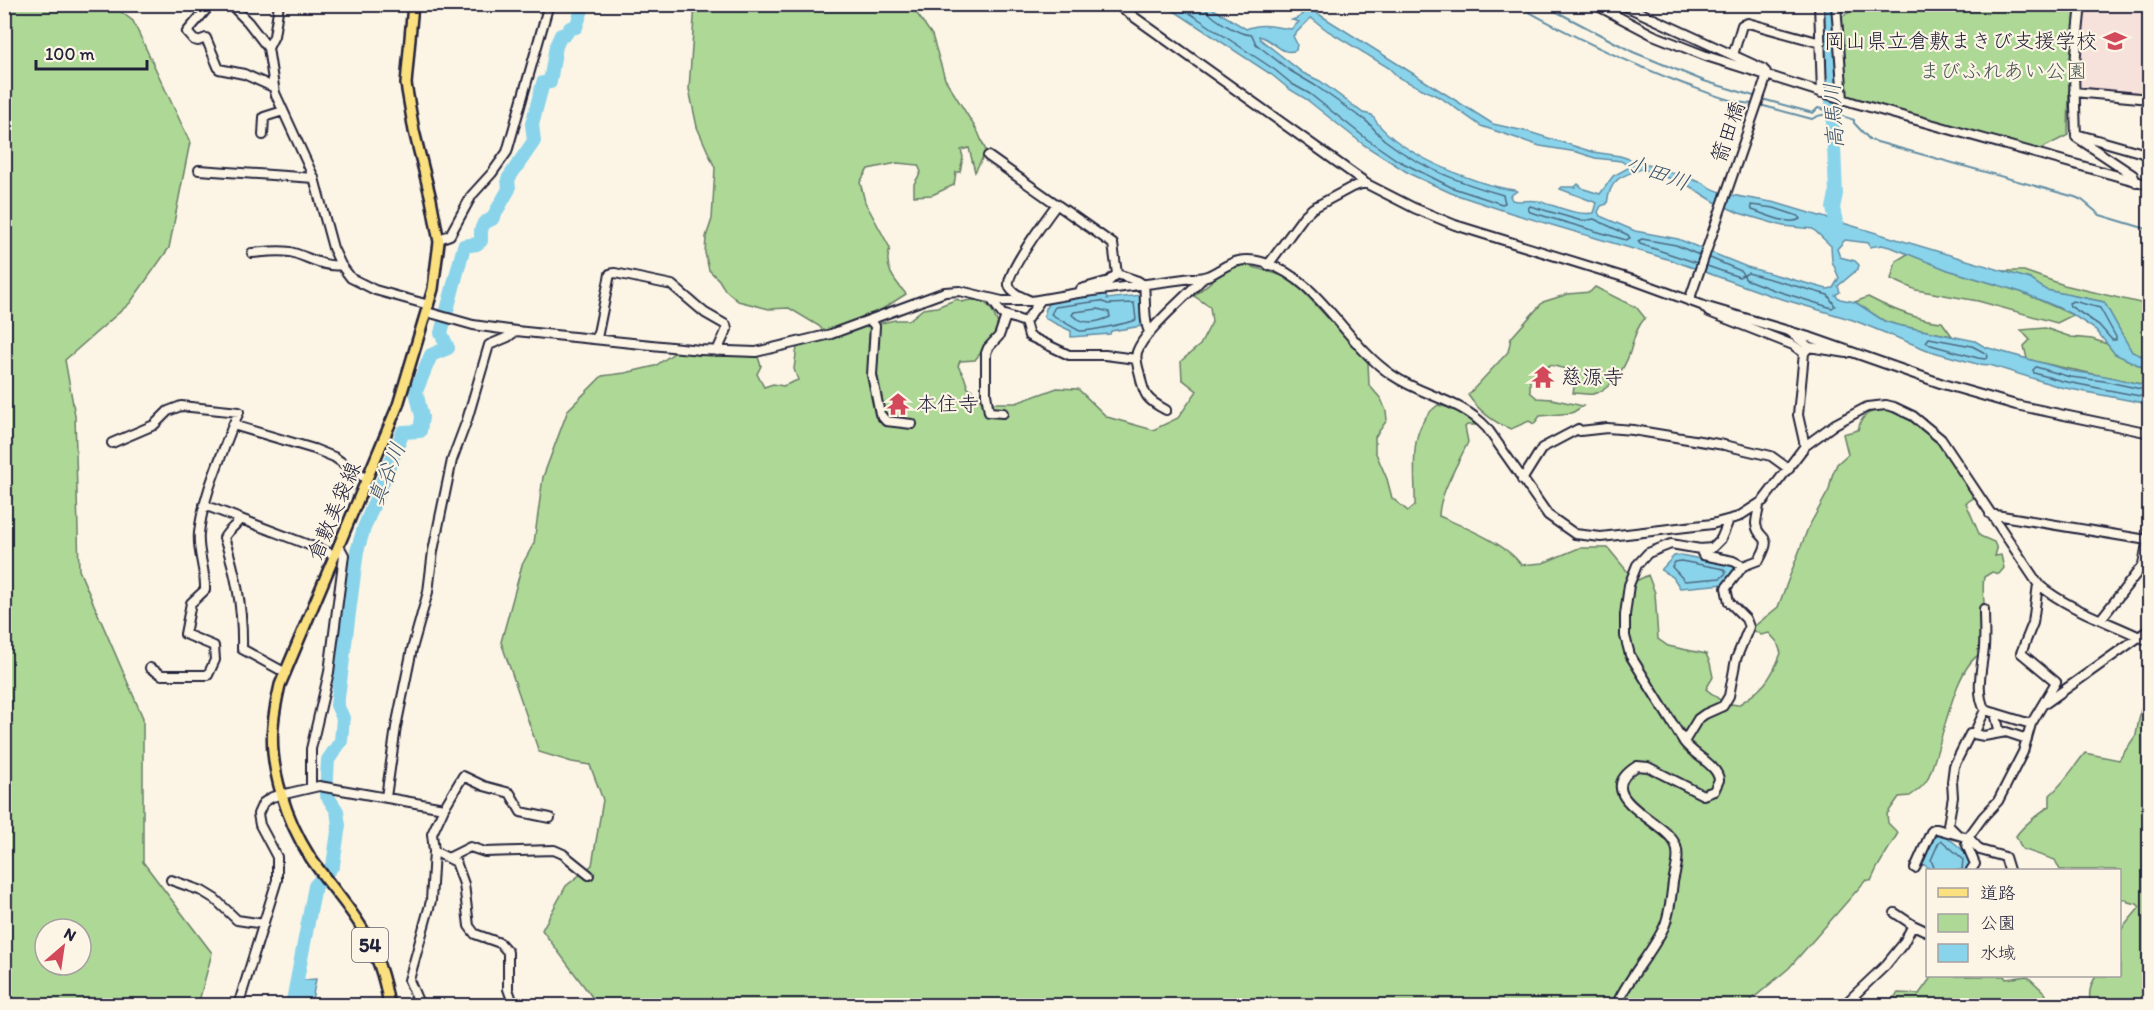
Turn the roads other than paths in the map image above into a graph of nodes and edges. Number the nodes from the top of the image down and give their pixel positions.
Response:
1 (211, 4) edge
2 (230, 4) edge
3 (279, 4) edge
4 (413, 4) edge
5 (549, 4) edge
6 (1116, 4) edge
7 (1594, 4) edge
8 (1621, 4) edge
9 (1819, 4) edge
10 (2081, 4) edge
11 (1836, 5) edge
12 (1821, 43) junction
13 (268, 48) junction
14 (1733, 55) junction
15 (1765, 78) junction
16 (273, 87) junction
17 (2074, 92) junction
18 (1824, 94) junction
19 (1840, 99) junction
20 (2150, 99) edge
21 (283, 111) junction
22 (2076, 134) junction
23 (263, 135) dead end
24 (2150, 155) edge
25 (988, 156) dead end
26 (199, 170) dead end
27 (314, 178) junction
28 (2136, 182) junction
29 (1365, 183) junction
30 (2150, 185) edge
31 (1057, 204) junction
32 (439, 239) junction
33 (252, 253) dead end
34 (1268, 264) junction
35 (341, 265) junction
36 (1117, 274) junction
37 (1202, 279) junction
38 (1144, 285) junction
39 (1078, 293) junction
40 (991, 298) junction
41 (1689, 299) junction
42 (1036, 301) junction
43 (1704, 306) junction
44 (431, 311) junction
45 (1006, 316) junction
46 (870, 320) junction
47 (1025, 322) junction
48 (516, 331) junction
49 (1789, 331) junction
50 (1150, 333) junction
51 (597, 338) junction
52 (1807, 350) junction
53 (717, 351) junction
54 (1856, 353) junction
55 (1136, 359) junction
56 (1166, 410) dead end
57 (1004, 412) dead end
58 (912, 424) dead end
59 (233, 425) junction
60 (2150, 433) edge
61 (112, 443) dead end
62 (1805, 446) junction
63 (1789, 469) junction
64 (366, 479) junction
65 (1522, 480) junction
66 (1759, 504) junction
67 (204, 505) junction
68 (1990, 514) junction
69 (240, 519) junction
70 (1729, 520) junction
71 (2150, 527) edge
72 (2147, 540) junction
73 (1700, 549) junction
74 (337, 550) junction
75 (1743, 566) junction
76 (2038, 584) junction
77 (1984, 609) dead end
78 (2101, 619) junction
79 (2150, 629) edge
80 (2139, 637) junction
81 (2150, 642) edge
82 (150, 668) dead end
83 (286, 672) junction
84 (2042, 706) junction
85 (1985, 710) junction
86 (1995, 713) junction
87 (2031, 724) junction
88 (1974, 734) junction
89 (2000, 734) junction
90 (2026, 739) junction
91 (1684, 742) junction
92 (315, 787) junction
93 (281, 795) junction
94 (386, 797) junction
95 (444, 808) junction
96 (550, 818) dead end
97 (1957, 834) junction
98 (1969, 838) junction
99 (434, 851) junction
100 (448, 858) junction
101 (1915, 868) dead end
102 (1972, 869) edge
103 (2009, 869) edge
104 (589, 875) dead end
105 (171, 880) dead end
106 (1895, 913) dead end
107 (264, 924) junction
108 (1913, 925) junction
109 (1926, 931) edge
110 (513, 1004) edge
111 (238, 1005) edge
112 (389, 1005) edge
113 (420, 1005) edge
114 (527, 1005) edge
115 (1616, 1005) edge
116 (1843, 1005) edge

1 - 16 street
2 - 13 street
3 - 13 street
4 - 32 main road, 倉敷美袋線 / 54
5 - 32 street
6 - 29 street
7 - 15 street
8 - 14 street
9 - 12 street
10 - 17 street
11 - 19 street
12 - 14 street
12 - 18 street
13 - 16 street
14 - 15 street
15 - 18 street
15 - 41 street, 箭田橋
16 - 21 street
17 - 20 street
17 - 22 street
18 - 19 street
19 - 28 street
21 - 23 street
21 - 27 street
22 - 24 street
22 - 28 street
25 - 31 street
26 - 27 street
27 - 35 street
28 - 30 street
29 - 34 street
29 - 41 street
31 - 36 street
31 - 42 street
32 - 44 main road, 倉敷美袋線 / 54
33 - 35 street
34 - 37 street
34 - 65 street
35 - 44 street
36 - 38 street
36 - 39 street
37 - 38 street
37 - 50 street
38 - 39 street
38 - 50 street
39 - 42 street
40 - 42 street
40 - 45 street
40 - 46 street
41 - 43 street
42 - 47 street
43 - 49 street
43 - 52 street
44 - 48 street
44 - 64 main road, 倉敷美袋線 / 54
45 - 47 street
45 - 57 street
46 - 53 street
46 - 58 street
47 - 55 street
48 - 51 street
48 - 94 street
49 - 52 street
49 - 54 street
50 - 55 street
51 - 53 street
51 - 53 street
52 - 54 street
52 - 62 street
54 - 60 street
55 - 56 street
59 - 61 street
59 - 64 street
59 - 67 street
62 - 63 street
62 - 68 street
63 - 65 street
63 - 66 street
64 - 74 main road, 倉敷美袋線 / 54
65 - 70 street
66 - 70 street
66 - 75 street
67 - 69 street
67 - 82 street
68 - 72 street
68 - 76 street
69 - 74 street
69 - 83 street
70 - 73 street
71 - 72 street
72 - 78 street
73 - 75 street
73 - 91 street
74 - 83 main road, 倉敷美袋線 / 54
74 - 92 street
75 - 91 street
76 - 78 street
76 - 84 street
77 - 85 street
78 - 80 street
79 - 80 street
80 - 81 street
80 - 84 street
83 - 93 main road, 倉敷美袋線 / 54
84 - 87 street
85 - 86 street
85 - 88 street
86 - 87 street
86 - 89 street
87 - 90 street
88 - 89 street
88 - 97 street
89 - 90 street
90 - 98 street
91 - 115 street
92 - 93 street
92 - 94 street
93 - 107 street
93 - 112 main road, 倉敷美袋線 / 54
94 - 95 street
95 - 96 street
95 - 99 street
97 - 98 street
97 - 101 street
98 - 102 street
98 - 103 street
99 - 100 street
99 - 113 street
100 - 104 street
100 - 110 street
105 - 107 street
106 - 108 street
107 - 111 street
108 - 109 street
108 - 116 street
110 - 114 street

